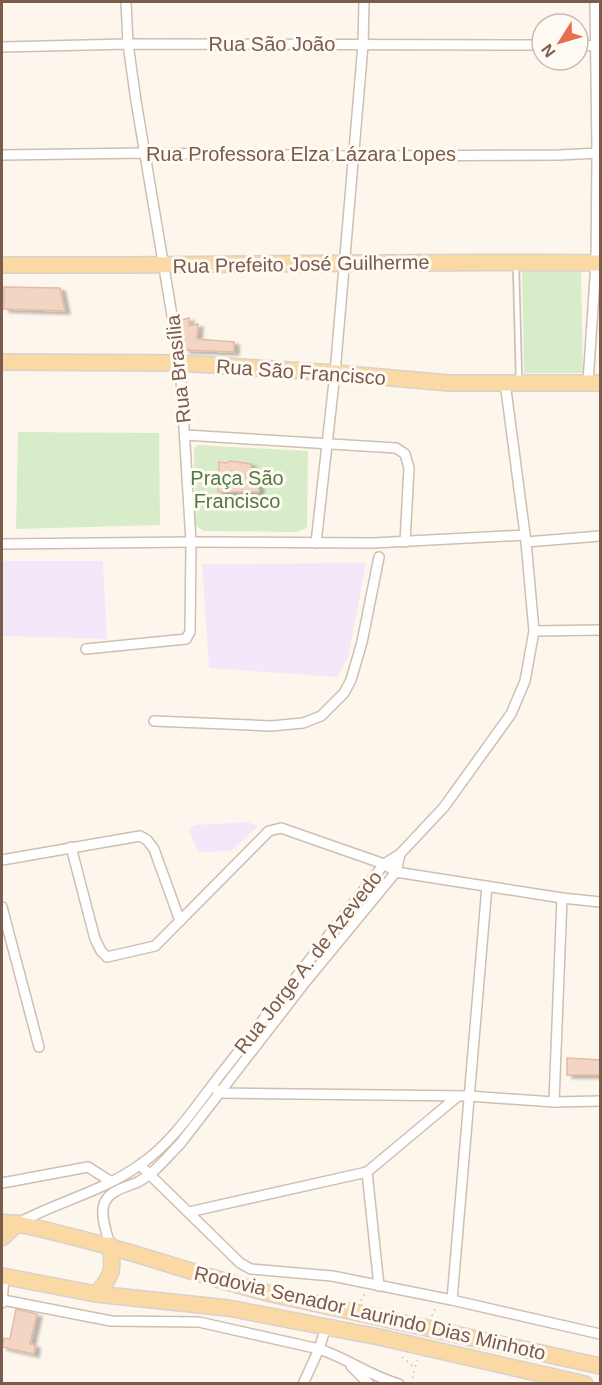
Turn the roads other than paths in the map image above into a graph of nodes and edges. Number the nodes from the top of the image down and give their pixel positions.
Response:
1 (126, 2) edge
2 (364, 2) edge
3 (595, 2) edge
4 (128, 44) junction
5 (363, 45) junction
6 (530, 45) edge
7 (598, 46) edge
8 (2, 47) edge
9 (144, 153) junction
10 (599, 153) edge
11 (2, 155) edge
12 (352, 156) junction
13 (343, 262) junction
14 (598, 262) edge
15 (516, 263) junction
16 (2, 265) edge
17 (164, 265) junction
18 (2, 362) edge
19 (180, 363) junction
20 (335, 373) junction
21 (512, 383) junction
22 (594, 383) edge
23 (184, 435) junction
24 (327, 443) junction
25 (600, 536) edge
26 (526, 538) junction
27 (191, 542) junction
28 (405, 542) junction
29 (316, 543) junction
30 (2, 544) edge
31 (379, 557) dead end
32 (600, 630) edge
33 (534, 631) junction
34 (86, 649) dead end
35 (154, 720) dead end
36 (71, 848) junction
37 (400, 854) junction
38 (2, 860) edge
39 (384, 864) junction
40 (396, 872) junction
41 (487, 886) junction
42 (562, 898) junction
43 (600, 902) edge
44 (2, 907) edge
45 (180, 921) junction
46 (39, 1047) dead end
47 (211, 1086) junction
48 (220, 1093) junction
49 (458, 1096) junction
50 (469, 1096) junction
51 (600, 1101) edge
52 (554, 1102) junction
53 (140, 1165) junction
54 (367, 1172) junction
55 (149, 1174) junction
56 (110, 1181) junction
57 (2, 1183) edge
58 (189, 1212) junction
59 (2, 1222) edge
60 (18, 1223) junction
61 (2, 1238) edge
62 (110, 1245) junction
63 (251, 1269) junction
64 (2, 1275) edge
65 (375, 1285) junction
66 (247, 1288) junction
67 (96, 1294) junction
68 (452, 1300) junction
69 (2, 1301) edge
70 (326, 1327) junction
71 (600, 1334) edge
72 (319, 1349) junction
73 (343, 1358) junction
74 (600, 1366) edge
75 (303, 1383) edge
76 (369, 1383) edge
77 (399, 1383) edge
78 (585, 1383) edge

1 - 4 street, Rua Brasília
2 - 5 street
3 - 7 street
4 - 5 street, Rua São João
4 - 8 street, Rua São João
4 - 9 street, Rua Brasília
5 - 6 street, Rua São João
5 - 12 street
7 - 10 street
9 - 11 street, Rua Professora Elza Lázara Lopes
9 - 12 street, Rua Professora Elza Lázara Lopes
9 - 17 street, Rua Brasília
10 - 12 street, Rua Professora Elza Lázara Lopes
10 - 14 street
12 - 13 street
13 - 15 main road, Rua Prefeito José Guilherme
13 - 17 main road, Rua Prefeito José Guilherme
13 - 20 street
14 - 15 main road, Rua Prefeito José Guilherme
14 - 22 street
15 - 21 lane
16 - 17 main road, Rua Prefeito José Guilherme
17 - 19 street, Rua Brasília
18 - 19 main road, Rua São Francisco
19 - 20 main road, Rua São Francisco
19 - 23 street, Rua Brasília
20 - 21 main road, Rua São Francisco
20 - 24 street
21 - 22 main road, Rua São Francisco
21 - 26 street
23 - 24 street
23 - 27 street, Rua Brasília
24 - 28 street
24 - 29 street
25 - 26 street
26 - 28 street
26 - 33 street
27 - 29 street
27 - 30 street
27 - 34 street, Rua Brasília
28 - 29 street
31 - 35 street
32 - 33 street
33 - 37 street
36 - 38 street
36 - 45 street
36 - 45 street
37 - 39 street, Rua Jorge A. de Azevedo
37 - 40 street, Rua Jorge A. de Azevedo
39 - 40 street
39 - 45 street
39 - 47 street, Rua Jorge A. de Azevedo
40 - 41 street
40 - 48 street, Rua Jorge A. de Azevedo
41 - 42 street
41 - 50 street
42 - 43 street
42 - 52 street
44 - 46 street
47 - 48 street
47 - 53 street, Rua Jorge A. de Azevedo
48 - 49 street
48 - 55 street, Rua Jorge A. de Azevedo
49 - 50 street
49 - 54 street
50 - 52 street
50 - 68 street
51 - 52 street
53 - 55 street
53 - 56 street, Rua Jorge A. de Azevedo
54 - 58 street
54 - 65 street
55 - 58 street
55 - 62 street, Rua Jorge A. de Azevedo
56 - 57 street
56 - 60 street, Rua Jorge A. de Azevedo
58 - 63 street
59 - 60 main road, Rodovia Senador Laurindo Dias Minhoto
60 - 61 main road
60 - 62 main road, Rodovia Senador Laurindo Dias Minhoto
62 - 66 main road, Rodovia Senador Laurindo Dias Minhoto
62 - 67 main road
63 - 65 street
63 - 66 street
64 - 67 main road, Rodovia Senador Laurindo Dias Minhoto
64 - 69 street
65 - 68 street
66 - 74 main road, Rodovia Senador Laurindo Dias Minhoto
67 - 70 main road, Rodovia Senador Laurindo Dias Minhoto
68 - 71 street
69 - 72 street
70 - 72 street
70 - 78 main road, Rodovia Senador Laurindo Dias Minhoto
72 - 73 street
72 - 75 street
73 - 76 street
73 - 77 street

